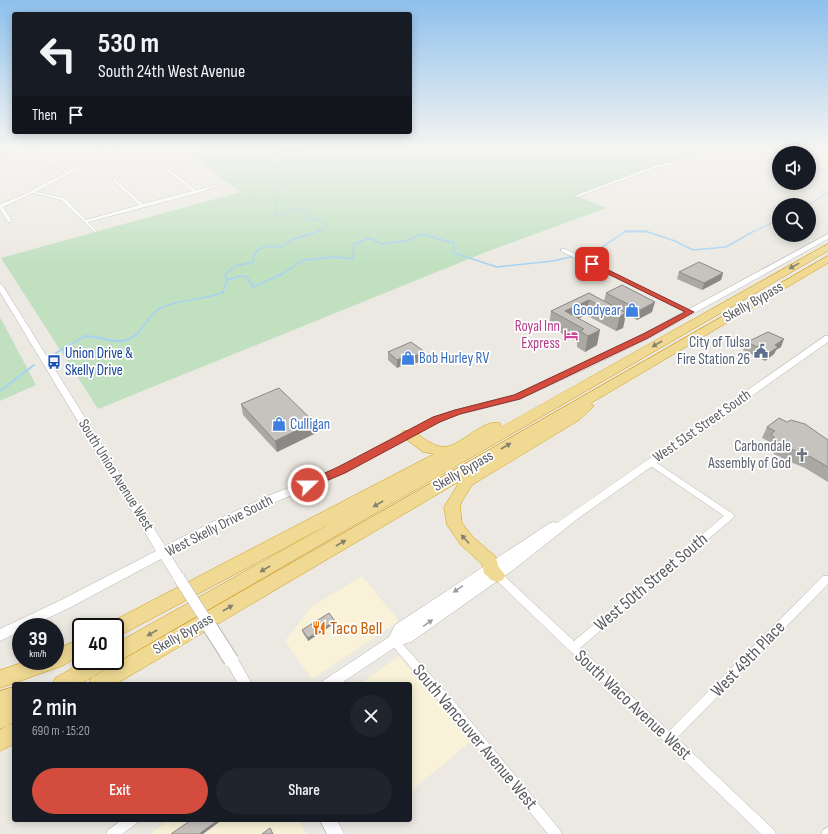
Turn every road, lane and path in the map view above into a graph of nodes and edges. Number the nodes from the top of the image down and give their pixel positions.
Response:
1 (41, 188) edge
2 (123, 188) edge
3 (191, 188) edge
4 (210, 188) edge
5 (598, 188) edge
6 (33, 192) junction
7 (196, 192) junction
8 (576, 196) dead end
9 (0, 206) edge
10 (142, 206) junction
11 (10, 220) dead end
12 (86, 221) junction
13 (95, 231) dead end
14 (828, 236) edge
15 (828, 247) edge
16 (563, 250) dead end
17 (828, 259) edge
18 (0, 286) edge
19 (690, 312) junction
20 (828, 338) edge
21 (628, 361) junction
22 (639, 368) junction
23 (408, 434) junction
24 (451, 451) junction
25 (651, 462) junction
26 (164, 553) junction
27 (494, 571) junction
28 (827, 580) edge
29 (124, 624) edge
30 (0, 635) edge
31 (394, 641) junction
32 (573, 648) junction
33 (124, 649) edge
34 (26, 670) edge
35 (87, 670) edge
36 (0, 679) edge
37 (67, 681) edge
38 (101, 682) edge
39 (244, 682) edge
40 (332, 682) edge
41 (12, 697) edge
42 (0, 700) edge
43 (12, 712) edge
44 (0, 719) edge
45 (12, 733) edge
46 (669, 739) junction
47 (0, 741) edge
48 (129, 822) edge
49 (329, 822) edge
50 (112, 834) edge
51 (336, 834) edge
52 (556, 834) edge
53 (770, 834) edge

1 - 6 street
2 - 10 street
3 - 7 street
4 - 7 street
5 - 8 street
6 - 9 street
6 - 12 street
7 - 10 street
9 - 11 street
10 - 12 street
12 - 13 street
14 - 19 street, West Skelly Drive South
15 -> 21 highway, Skelly Bypass
16 - 19 street
17 - 22 highway, Skelly Bypass
18 - 26 street, South Union Avenue West
19 - 23 street, West Skelly Drive South
20 - 25 street, West 51st Street South
21 - 24 highway
21 -> 33 highway, Skelly Bypass
27 -> 22 highway
38 -> 22 highway, Skelly Bypass
23 - 24 highway
23 - 26 street, West Skelly Drive South
24 - 29 highway
25 - 27 street, West 51st Street South
25 - 32 street, West 50th Street South
26 - 30 street, West Skelly Drive South
26 - 39 street, South Union Avenue West, bridge
27 - 31 street, West 51st Street South
27 - 32 street, South Waco Avenue West
28 - 46 street, West 49th Place
31 - 40 street, West 51st Street South
31 - 52 street, South Vancouver Avenue West
32 - 46 street, South Waco Avenue West
34 - 36 highway
35 - 37 highway
41 - 42 highway
43 - 44 highway
45 - 47 highway
46 - 53 street, South Waco Avenue West
48 - 50 street
49 - 51 street

